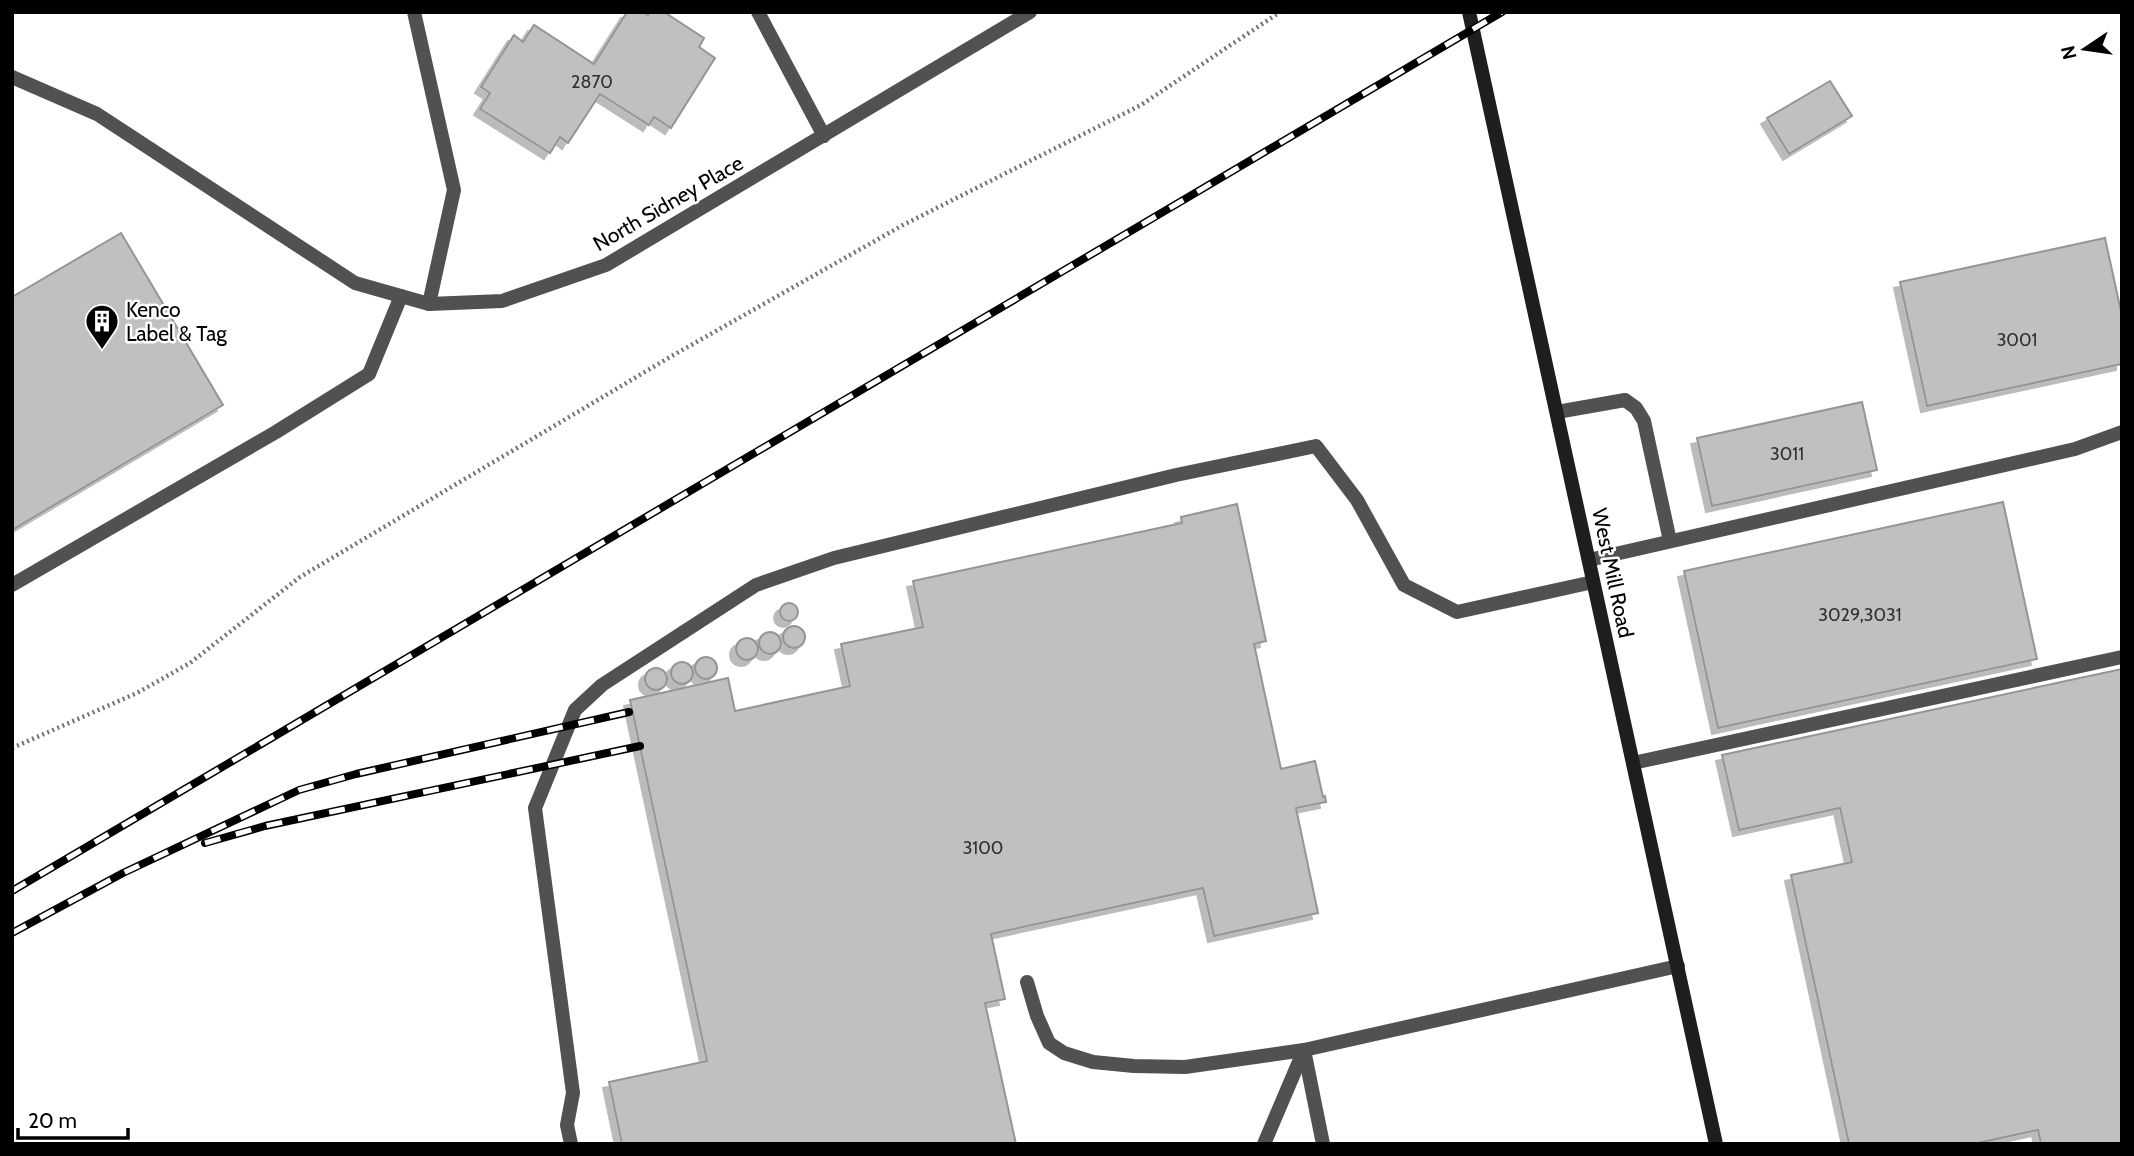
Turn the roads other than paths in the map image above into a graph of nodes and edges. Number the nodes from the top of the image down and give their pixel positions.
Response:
1 (414, 12) edge
2 (758, 12) edge
3 (1030, 12) edge
4 (1469, 12) edge
5 (12, 77) edge
6 (824, 135) junction
7 (401, 296) junction
8 (429, 304) junction
9 (1557, 412) junction
10 (2122, 432) edge
11 (1670, 541) junction
12 (1589, 560) junction
13 (1593, 582) junction
14 (12, 585) edge
15 (2122, 657) edge
16 (1633, 763) junction
17 (1678, 966) junction
18 (1027, 982) dead end
19 (1304, 1050) junction
20 (571, 1144) edge
21 (1264, 1144) edge
22 (1324, 1144) edge
23 (1716, 1144) edge

1 - 8 street
2 - 6 street
3 - 6 street, North Sidney Place
4 - 9 main road, West Mill Road
5 - 7 street, North Sidney Place
6 - 8 street, North Sidney Place
7 - 8 street, North Sidney Place
7 - 14 street
9 - 11 street
9 - 12 main road, West Mill Road
10 - 11 street
11 - 12 street
12 - 13 main road, West Mill Road
13 - 16 main road, West Mill Road
13 - 20 street
15 - 16 street
16 - 17 main road, West Mill Road
17 - 19 street
17 - 23 main road, West Mill Road
18 - 19 street
19 - 21 street
19 - 22 street

